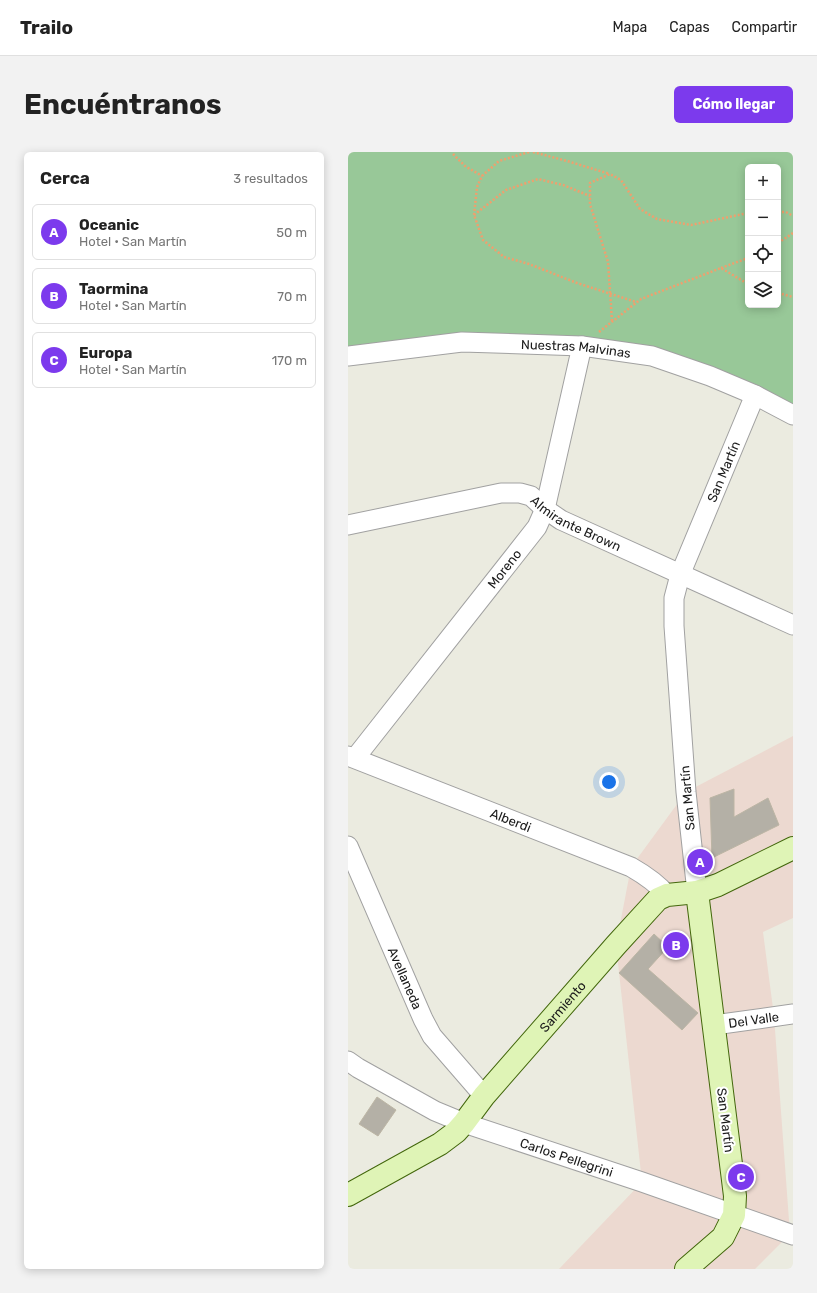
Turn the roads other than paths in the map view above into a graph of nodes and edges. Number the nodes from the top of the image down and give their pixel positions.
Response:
1 (582, 346) junction
2 (348, 356) edge
3 (755, 395) junction
4 (793, 415) edge
5 (545, 509) junction
6 (348, 525) edge
7 (680, 575) junction
8 (793, 626) edge
9 (351, 757) edge
10 (348, 846) edge
11 (793, 848) edge
12 (697, 892) junction
13 (667, 895) junction
14 (793, 1014) edge
15 (714, 1025) junction
16 (348, 1061) edge
17 (484, 1096) junction
18 (464, 1123) junction
19 (348, 1195) edge
20 (734, 1215) junction
21 (793, 1235) edge
22 (686, 1269) edge

1 - 2 street, Nuestras Malvinas
1 - 3 street, Nuestras Malvinas
1 - 5 street, Moreno
3 - 4 street, Nuestras Malvinas
3 - 7 street, San Martín
5 - 6 street, Almirante Brown
5 - 7 street, Almirante Brown
5 - 9 street, Moreno
7 - 8 street, Almirante Brown
7 - 12 street, San Martín
9 - 13 street, Alberdi
10 - 17 street, Avellaneda
11 - 12 main road
12 - 13 main road
12 - 15 main road, San Martín
13 - 17 main road, Sarmiento
14 - 15 street, Del Valle
15 - 20 main road, San Martín
16 - 18 street, Carlos Pellegrini
17 - 18 main road, Sarmiento
18 - 19 main road, Sarmiento
18 - 20 street, Carlos Pellegrini
20 - 21 street, Carlos Pellegrini
20 - 22 main road

